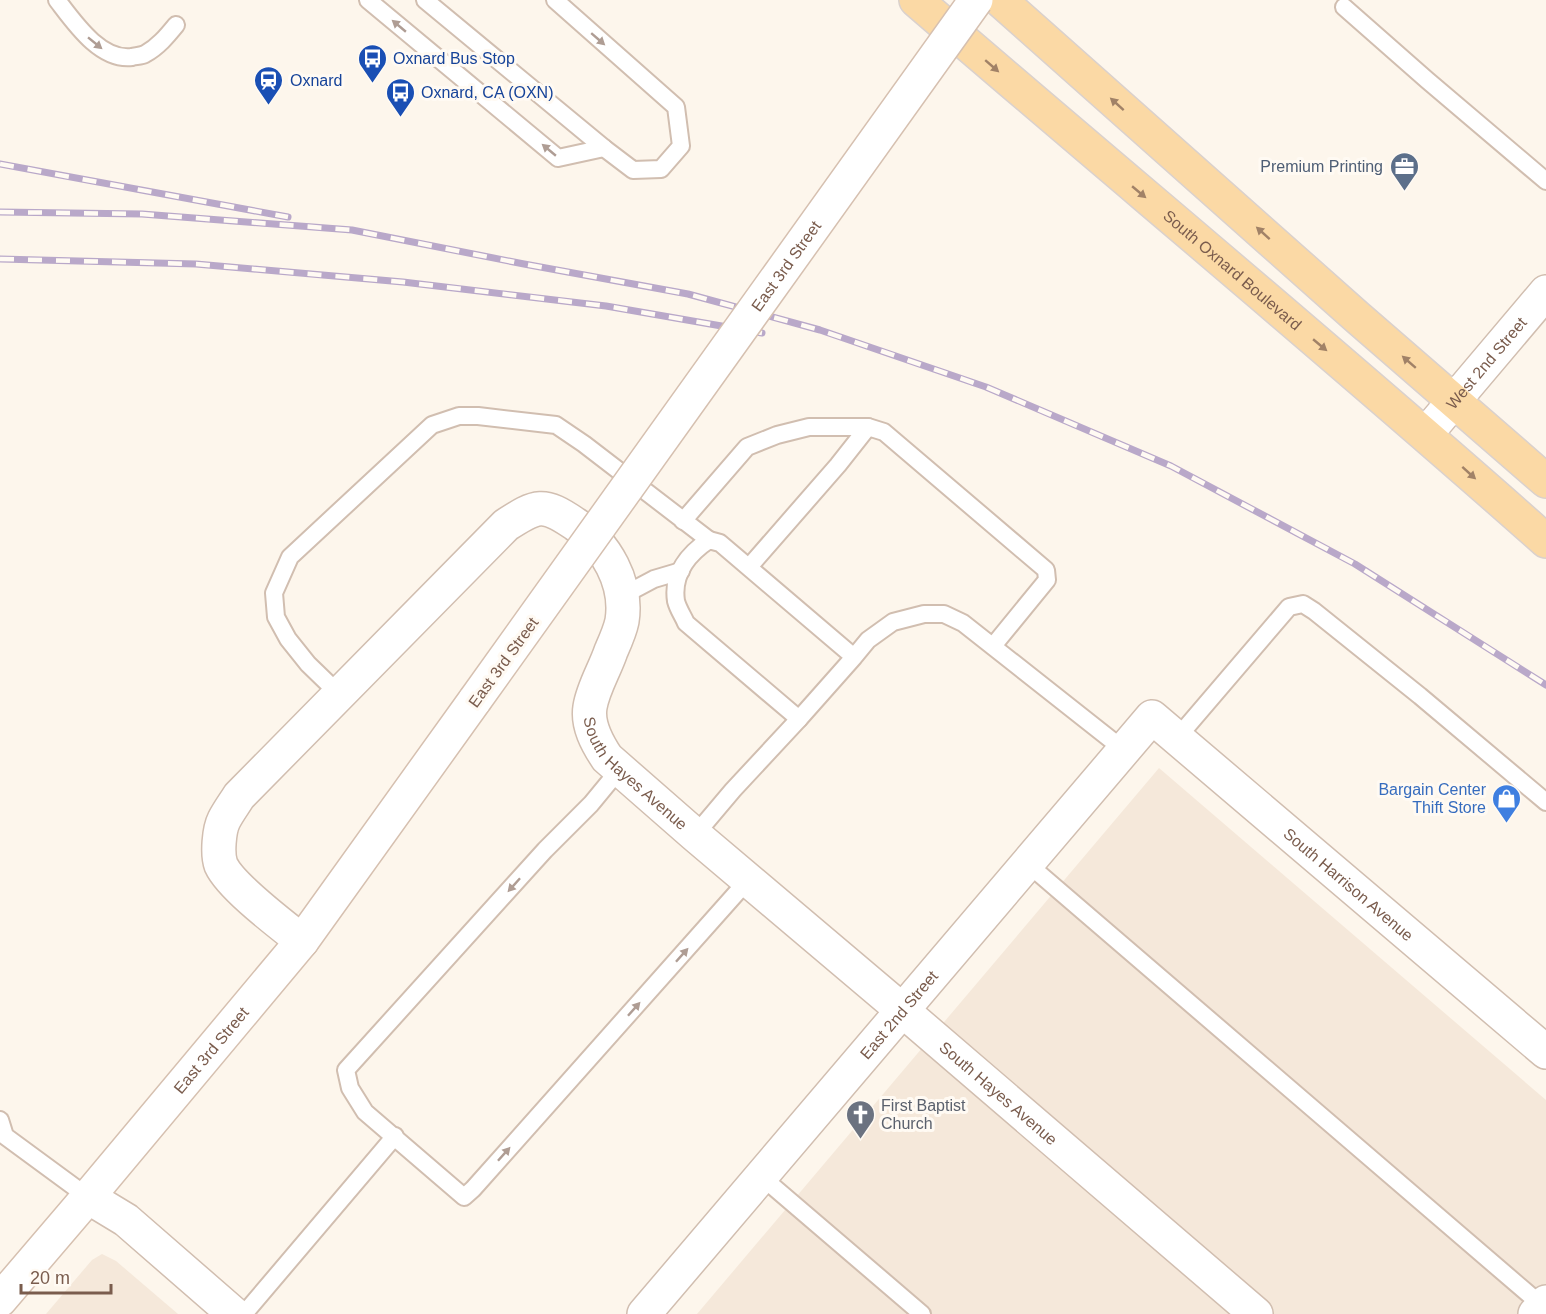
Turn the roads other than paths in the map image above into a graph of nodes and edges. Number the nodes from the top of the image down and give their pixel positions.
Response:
1 (57, 0) edge
2 (368, 0) edge
3 (425, 0) edge
4 (555, 0) edge
5 (916, 0) edge
6 (976, 0) edge
7 (1000, 0) edge
8 (1344, 7) dead end
9 (176, 25) dead end
10 (604, 148) junction
11 (1546, 181) edge
12 (1546, 292) edge
13 (1453, 401) junction
14 (868, 427) junction
15 (1426, 434) junction
16 (1546, 481) edge
17 (683, 521) junction
18 (709, 540) junction
19 (1546, 541) edge
20 (749, 567) junction
21 (681, 571) junction
22 (622, 596) junction
23 (993, 646) junction
24 (854, 657) junction
25 (340, 695) junction
26 (1152, 717) joint
27 (799, 719) junction
28 (1177, 738) junction
29 (1124, 750) junction
30 (619, 770) junction
31 (1546, 802) edge
32 (695, 835) junction
33 (1028, 864) junction
34 (748, 880) junction
35 (302, 941) junction
36 (902, 1010) junction
37 (1546, 1052) edge
38 (2, 1133) edge
39 (395, 1137) junction
40 (762, 1177) junction
41 (88, 1197) junction
42 (0, 1300) edge
43 (1542, 1308) edge
44 (234, 1314) edge
45 (244, 1314) edge
46 (644, 1314) edge
47 (922, 1314) edge
48 (1256, 1314) edge

1 -> 9 lane
10 -> 2 lane
3 - 10 lane
4 -> 10 lane
5 -> 15 main road, South Oxnard Boulevard
6 - 35 street, East 3rd Street, bridge
13 -> 7 main road
8 - 11 lane
12 - 13 street, West 2nd Street
13 - 15 street, West 2nd Street
13 - 16 main road
14 - 17 lane
14 - 20 lane
14 - 23 lane
15 -> 19 main road, South Oxnard Boulevard
17 - 18 lane
17 - 25 lane
18 - 20 lane
18 - 21 lane
20 - 24 lane
21 - 22 lane
21 - 27 lane
22 - 25 street, South Hayes Avenue
22 - 30 street, South Hayes Avenue
23 - 24 lane
23 - 29 lane
24 - 27 lane
25 - 35 street, South Hayes Avenue
26 - 28 street, South Harrison Avenue
26 - 29 street, East 2nd Street
27 - 32 lane
28 - 31 lane
28 - 37 street, South Harrison Avenue
29 - 33 street, East 2nd Street
30 - 32 street, South Hayes Avenue
30 -> 39 lane
32 - 34 street, South Hayes Avenue
33 - 36 street, East 2nd Street
33 - 43 lane
34 - 36 street, South Hayes Avenue
39 -> 34 lane
35 - 41 street, East 3rd Street
36 - 40 street, East 2nd Street
36 - 48 street, South Hayes Avenue
38 - 41 lane
39 - 45 lane
40 - 46 street, East 2nd Street
40 - 47 lane
41 - 42 street, East 3rd Street
41 - 44 street

